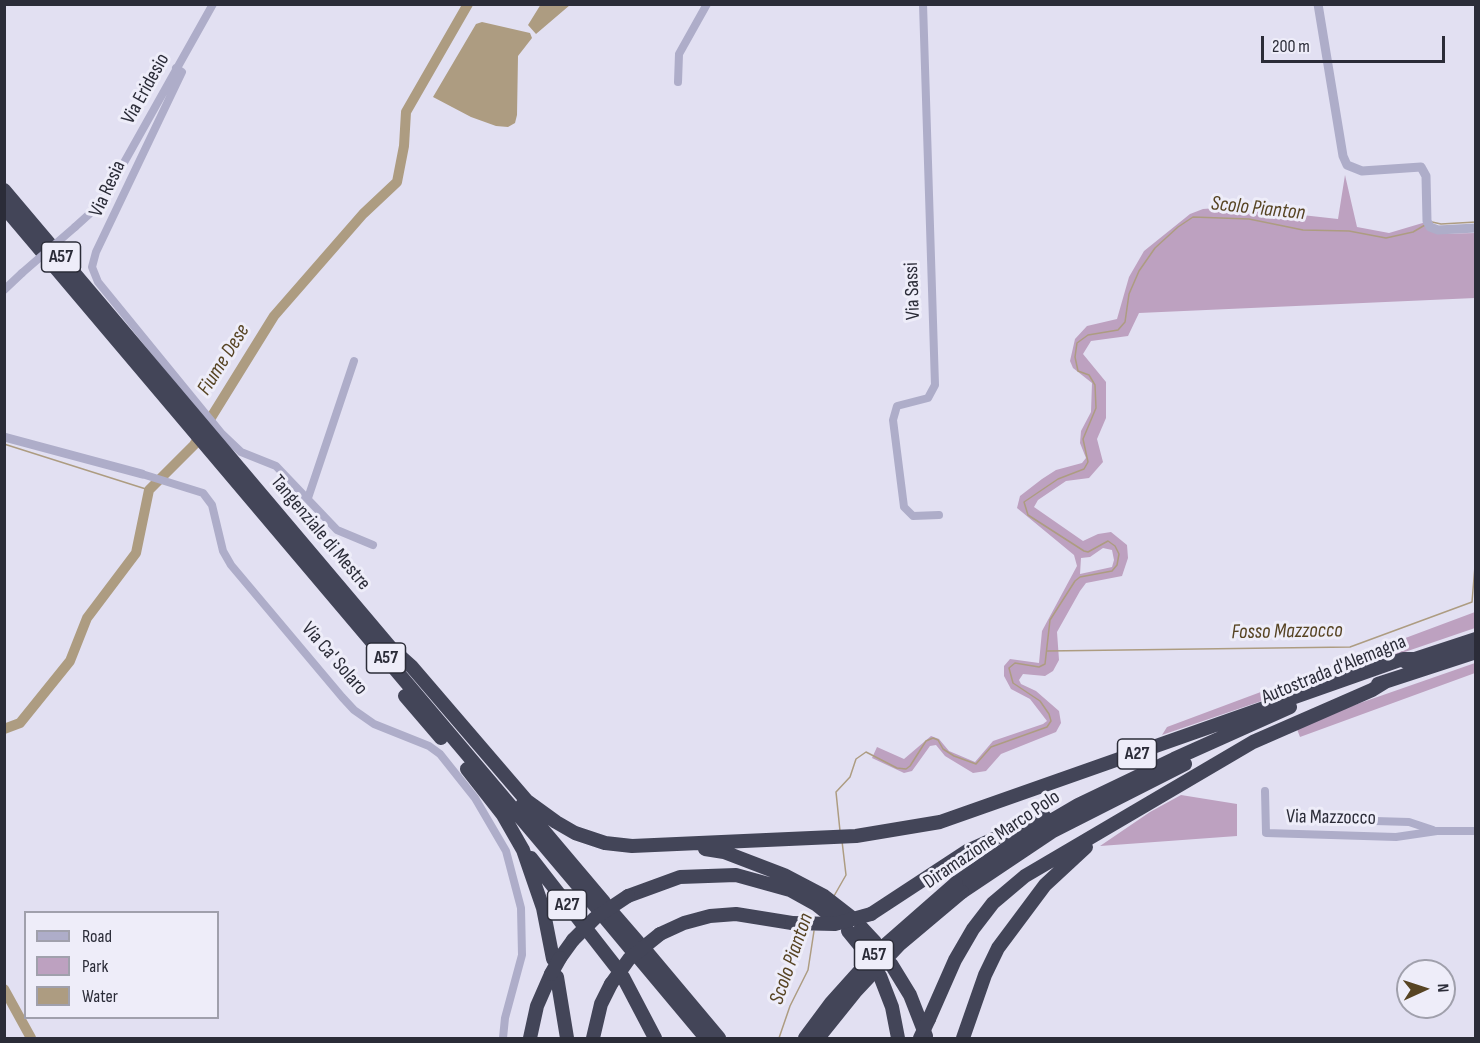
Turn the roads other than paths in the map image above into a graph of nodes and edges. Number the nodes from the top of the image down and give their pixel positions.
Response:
1 (213, 4) edge
2 (706, 4) edge
3 (923, 4) edge
4 (1318, 4) edge
5 (176, 68) junction
6 (678, 82) dead end
7 (4, 190) edge
8 (4, 207) edge
9 (1476, 228) edge
10 (4, 290) edge
11 (354, 361) dead end
12 (191, 412) junction
13 (4, 437) edge
14 (215, 440) junction
15 (144, 475) joint
16 (242, 487) junction
17 (308, 498) junction
18 (939, 515) dead end
19 (373, 545) dead end
20 (1476, 639) edge
21 (392, 649) junction
22 (1476, 652) edge
23 (1414, 659) junction
24 (1385, 682) junction
25 (1210, 748) junction
26 (1107, 790) junction
27 (1265, 791) dead end
28 (1118, 820) junction
29 (1341, 820) dead end
30 (1437, 831) junction
31 (1476, 831) edge
32 (519, 842) junction
33 (664, 846) junction
34 (959, 888) junction
35 (820, 900) junction
36 (604, 910) junction
37 (870, 947) dead end
38 (638, 950) junction
39 (557, 958) junction
40 (891, 964) dead end
41 (554, 976) junction
42 (617, 976) junction
43 (880, 976) dead end
44 (503, 1038) edge
45 (530, 1038) edge
46 (567, 1038) edge
47 (593, 1038) edge
48 (655, 1038) edge
49 (706, 1038) edge
50 (719, 1038) edge
51 (805, 1038) edge
52 (818, 1038) edge
53 (898, 1038) edge
54 (920, 1038) edge
55 (926, 1038) edge
56 (963, 1038) edge

1 - 5 street, Via Eridesio
2 - 6 street
3 - 18 street, Via Sassi
4 - 9 street
5 - 10 street, Via Eridesio, bridge
5 - 12 street, Via Resia
7 - 12 highway, Tangenziale di Mestre / A57
8 - 12 highway, Tangenziale di Mestre / A57
11 - 17 street
12 - 14 highway, Tangenziale di Mestre / A57
13 - 15 street, Via Ca' Solaro
14 - 16 highway, Tangenziale di Mestre / A57
14 - 17 street
14 - 21 highway, Tangenziale di Mestre / A57
15 - 44 street, Via Ca' Solaro
16 - 32 highway
16 - 36 highway, Tangenziale di Mestre / A57
17 - 19 street
20 - 23 highway, Autostrada d'Alemagna / A27
21 - 33 highway, A57
21 - 36 highway, Tangenziale di Mestre / A57
22 - 24 highway, Autostrada d'Alemagna / A27
23 - 25 highway, Autostrada d'Alemagna / A27
23 - 33 highway, A27
24 - 25 highway, Autostrada d'Alemagna / A27
24 - 28 highway, A27
25 - 26 highway, Diramazione Marco Polo / A57
25 - 34 highway, Diramazione Marco Polo / A57
26 - 34 highway, Diramazione Marco Polo / A57
26 - 42 highway, bridge
27 - 30 street, Via Mazzocco
28 - 54 highway, A27, bridge
28 - 56 highway, A27
29 - 30 street, Via Mazzocco
30 - 31 street, Via Mazzocco
32 - 39 highway
32 - 42 highway, A27
33 - 35 highway, A57
34 - 51 highway, Diramazione Marco Polo / A57, bridge
34 - 52 highway, Diramazione Marco Polo / A57, bridge
35 - 37 highway, A57
35 - 39 highway, bridge
36 - 38 highway, Tangenziale di Mestre / A57
38 - 49 highway, Tangenziale di Mestre / A57
38 - 50 highway, Tangenziale di Mestre / A57
39 - 41 highway, bridge
40 - 55 highway, A57
41 - 45 highway
41 - 46 highway
42 - 47 highway
42 - 48 highway, A27
43 - 53 highway

